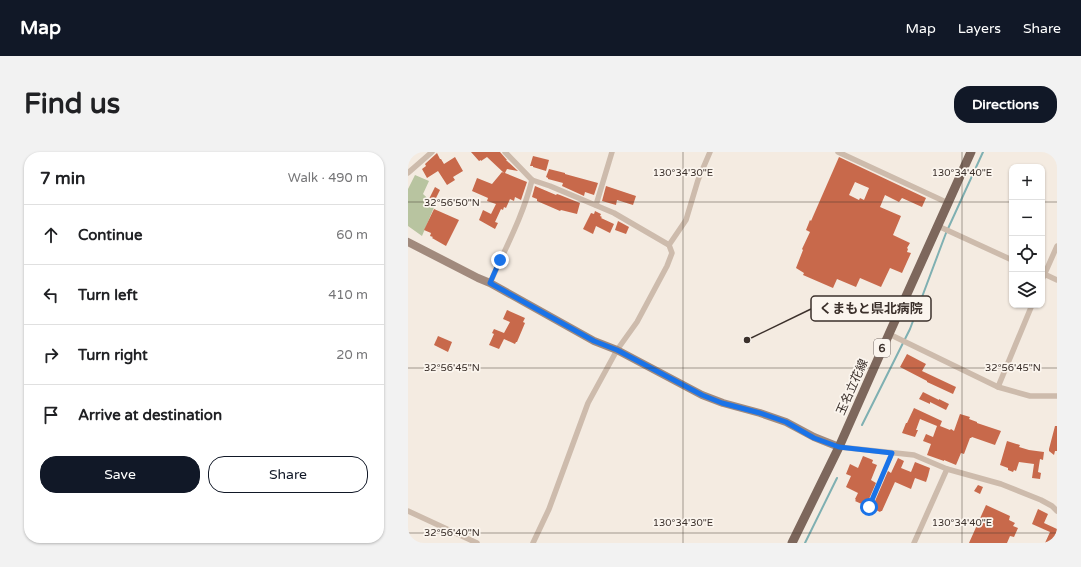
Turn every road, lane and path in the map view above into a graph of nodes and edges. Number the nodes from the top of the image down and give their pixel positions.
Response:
1 (432, 152) edge
2 (505, 152) edge
3 (612, 152) edge
4 (710, 152) edge
5 (839, 152) edge
6 (971, 152) edge
7 (408, 173) edge
8 (532, 180) junction
9 (948, 202) junction
10 (596, 206) junction
11 (938, 226) junction
12 (408, 242) edge
13 (669, 245) junction
14 (1057, 246) edge
15 (1009, 259) edge
16 (1045, 272) edge
17 (1045, 277) edge
18 (1057, 280) edge
19 (490, 283) junction
20 (1031, 308) edge
21 (888, 334) junction
22 (617, 350) junction
23 (998, 387) junction
24 (1057, 396) edge
25 (839, 447) junction
26 (892, 453) junction
27 (947, 469) junction
28 (869, 507) dead end
29 (408, 511) edge
30 (1057, 511) edge
31 (477, 543) edge
32 (534, 543) edge
33 (792, 543) edge
34 (914, 543) edge

1 - 7 street
2 - 8 street
3 - 10 street
4 - 13 street
5 - 9 street
6 - 9 main road, 玉名立花線 / 6
8 - 10 street
8 - 19 street
9 - 11 main road, 玉名立花線 / 6
10 - 13 street
11 - 15 street
11 - 21 main road, 玉名立花線 / 6
12 - 19 street
13 - 22 street
14 - 16 street
17 - 18 street
19 - 22 street
20 - 23 street
21 - 23 street
21 - 25 main road, 玉名立花線 / 6
22 - 25 street
22 - 32 street
23 - 24 street
25 - 26 street
25 - 33 main road, 玉名立花線 / 6
26 - 27 street
26 - 28 lane
27 - 30 street
27 - 34 street
29 - 31 street

